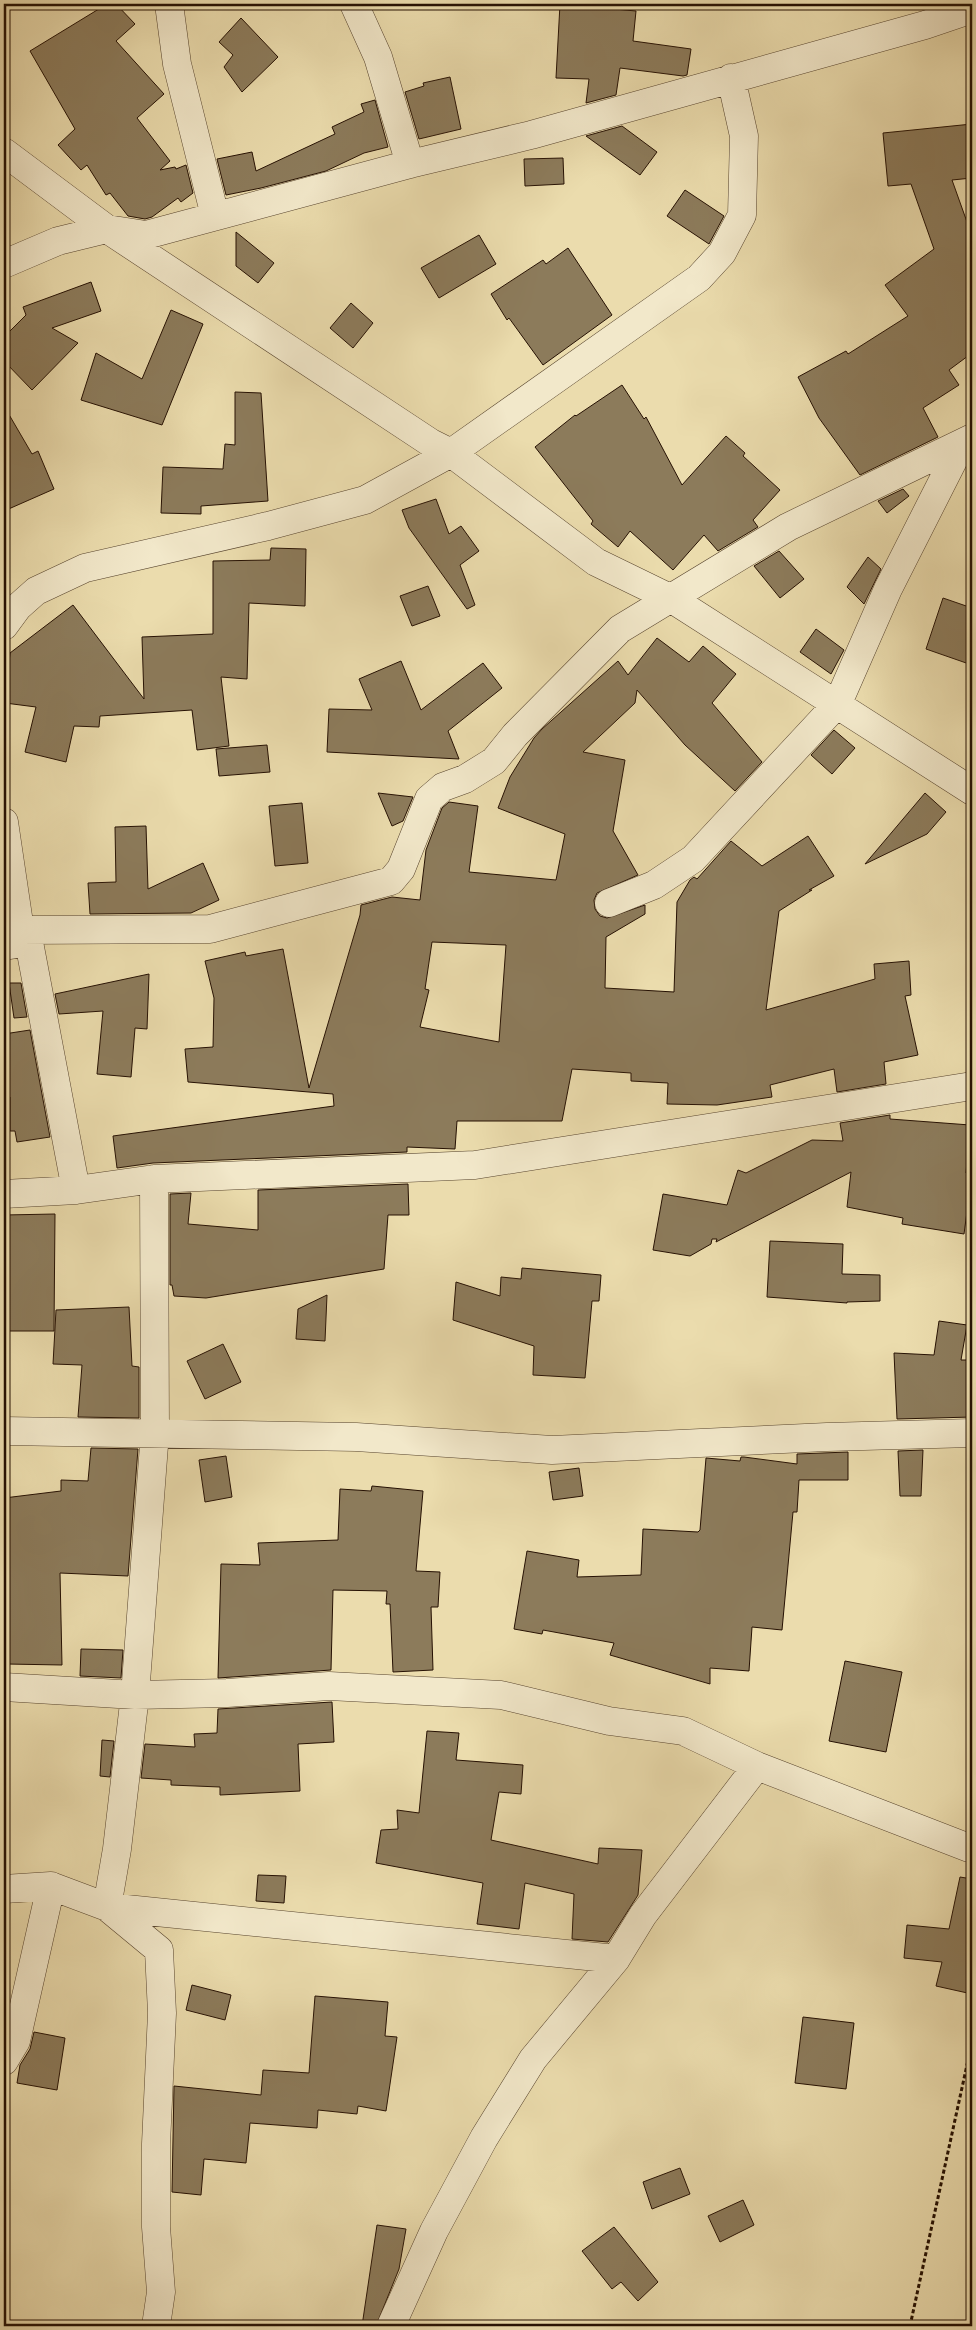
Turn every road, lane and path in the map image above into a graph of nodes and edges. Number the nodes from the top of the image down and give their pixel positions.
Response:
1 (169, 4) edge
2 (354, 4) edge
3 (972, 9) edge
4 (731, 78) junction
5 (4, 152) edge
6 (410, 164) junction
7 (215, 216) junction
8 (107, 229) junction
9 (4, 264) edge
10 (966, 441) edge
11 (451, 453) junction
12 (672, 599) junction
13 (4, 626) edge
14 (838, 703) junction
15 (972, 791) edge
16 (4, 822) edge
17 (609, 902) dead end
18 (18, 939) edge
19 (972, 1086) edge
20 (154, 1179) junction
21 (76, 1190) junction
22 (4, 1194) edge
23 (4, 1431) edge
24 (155, 1432) junction
25 (972, 1433) edge
26 (4, 1687) edge
27 (135, 1695) junction
28 (757, 1766) junction
29 (970, 1848) dead end
30 (51, 1886) junction
31 (4, 1889) edge
32 (107, 1907) junction
33 (616, 1959) junction
34 (972, 2042) edge
35 (4, 2061) edge
36 (156, 2326) edge
37 (391, 2326) edge
38 (910, 2326) edge

1 - 7 street
2 - 6 street
3 - 4 street
4 - 6 street
4 - 11 street
5 - 8 street
6 - 7 street
7 - 8 street
8 - 9 street
8 - 11 street
10 - 12 street
10 - 14 street
11 - 12 street
11 - 13 street
12 - 14 street
12 - 18 street
14 - 15 street
14 - 17 street
16 - 18 street
18 - 21 street
19 - 20 street
20 - 21 street
20 - 24 street
21 - 22 street
23 - 24 street
24 - 25 street
24 - 27 street
26 - 27 street
27 - 28 street
27 - 32 street
28 - 29 street
28 - 33 street
30 - 31 street
30 - 32 street
30 - 35 street
32 - 33 street
32 - 36 street
33 - 37 street
34 - 38 path

